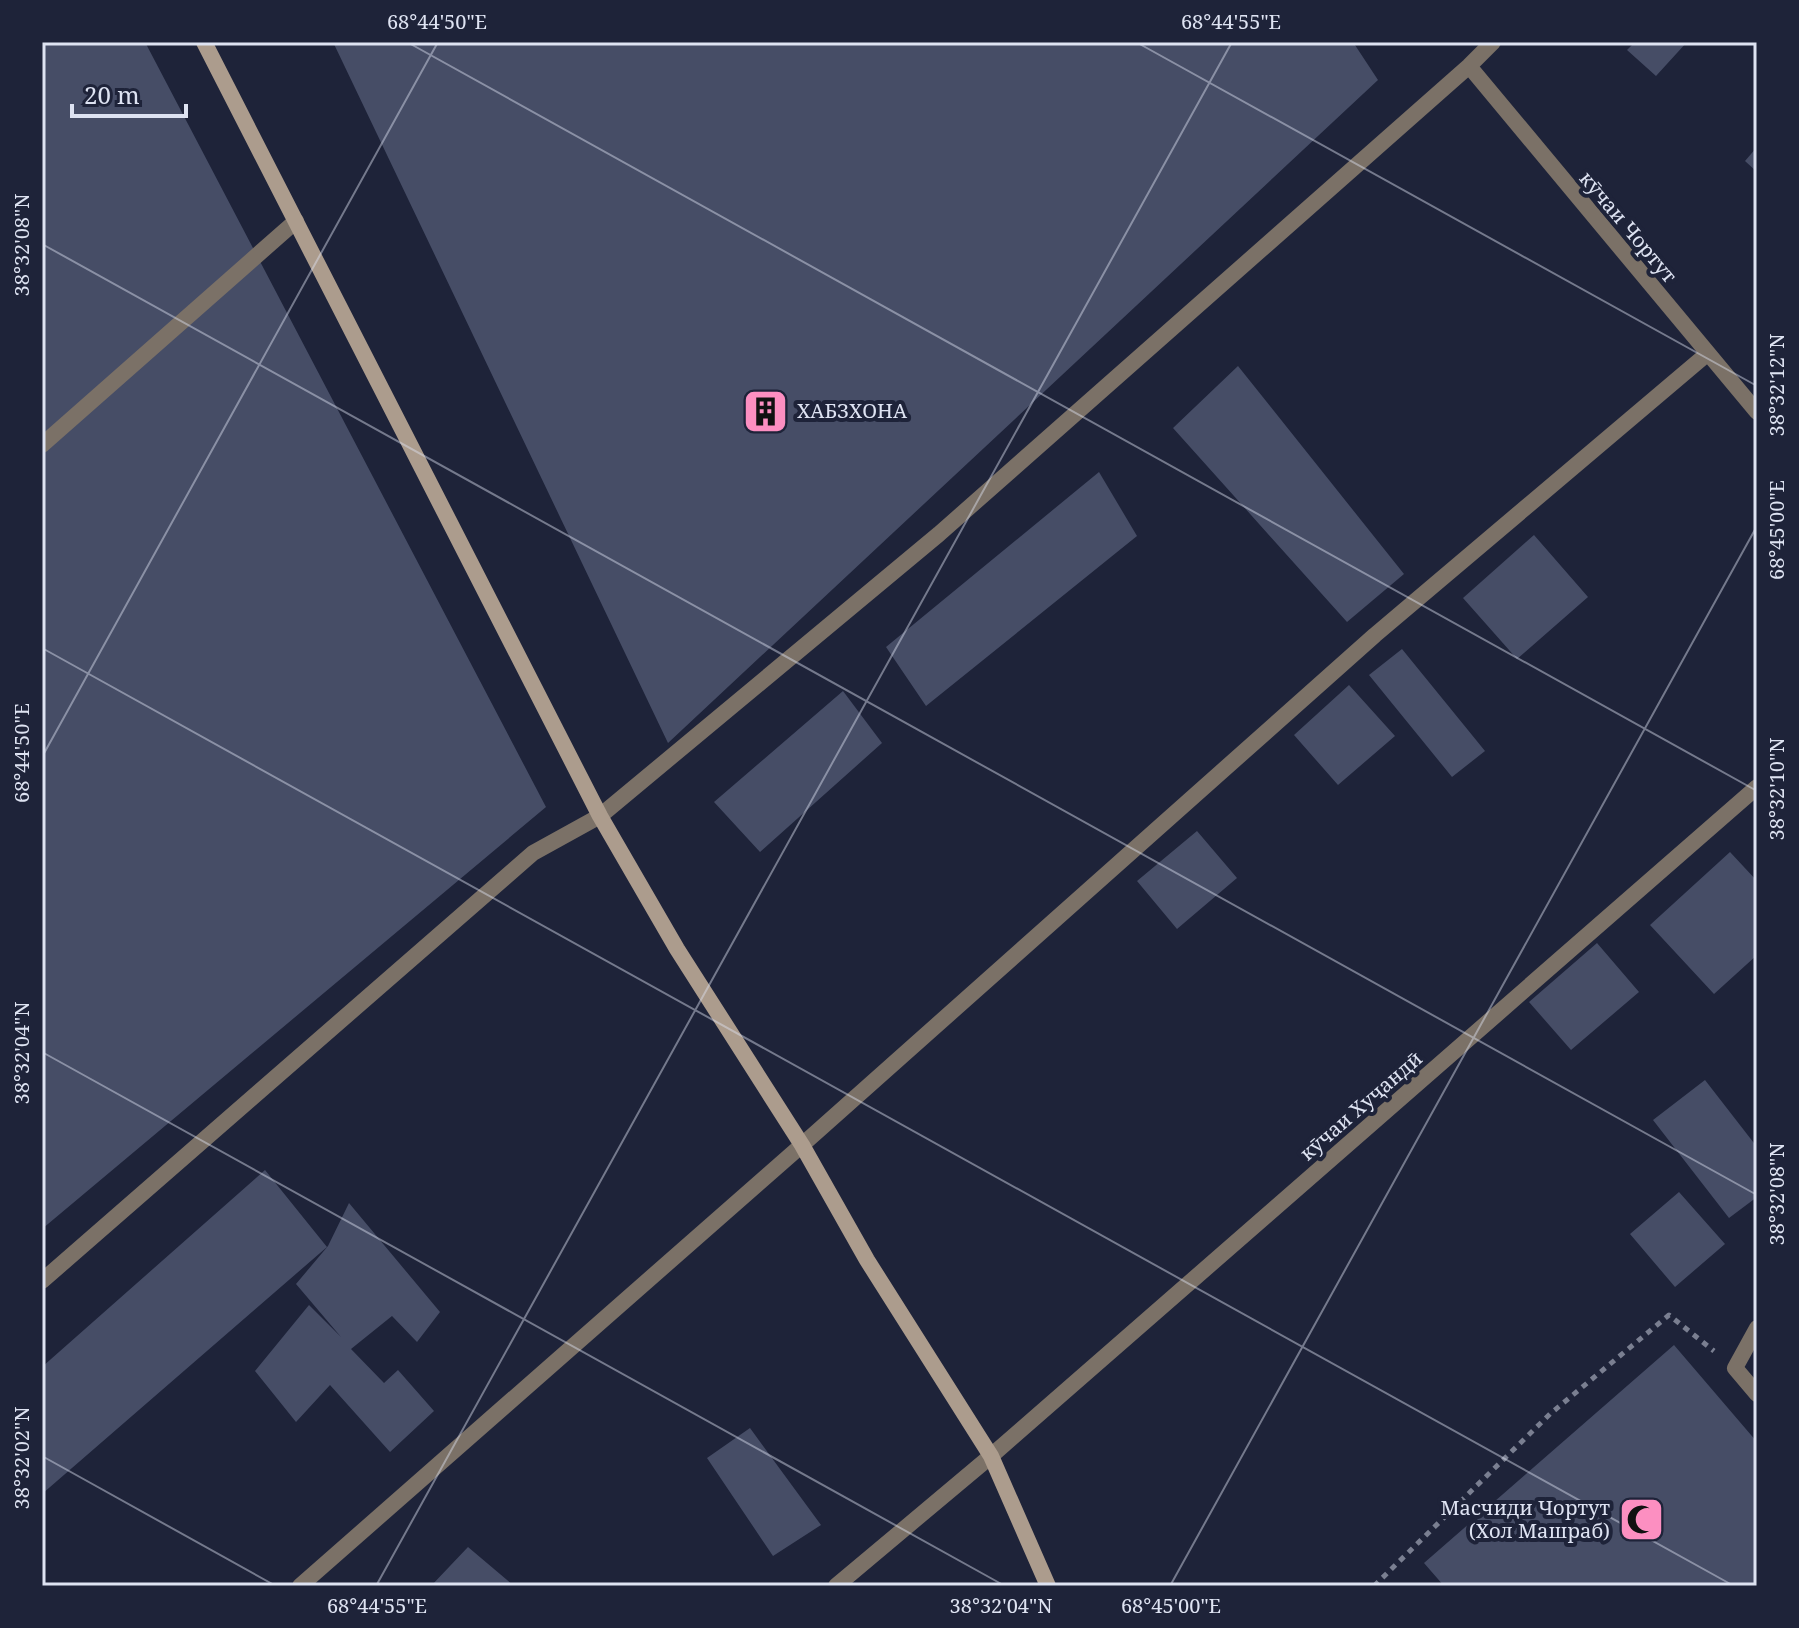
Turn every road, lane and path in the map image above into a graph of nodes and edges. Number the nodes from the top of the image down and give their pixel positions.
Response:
1 (204, 42) edge
2 (1493, 42) edge
3 (1469, 66) junction
4 (296, 221) junction
5 (1707, 354) junction
6 (1757, 412) edge
7 (42, 445) edge
8 (1757, 787) edge
9 (600, 816) junction
10 (802, 1145) junction
11 (42, 1281) edge
12 (1757, 1328) edge
13 (1735, 1368) junction
14 (1757, 1394) edge
15 (991, 1456) junction
16 (300, 1586) edge
17 (836, 1586) edge
18 (1048, 1586) edge
19 (1374, 1586) edge

1 - 4 street
2 - 3 street
3 - 5 street, кӯчаи Чортут
3 - 9 street
4 - 7 street
4 - 9 street
5 - 6 street, кӯчаи Чортут
5 - 10 street
8 - 15 street, кӯчаи Хуҷандӣ
9 - 10 street
9 - 11 street
10 - 15 street
10 - 16 street
12 - 13 street
13 - 14 street
13 - 19 path
15 - 17 street, кӯчаи Хуҷандӣ
15 - 18 street

